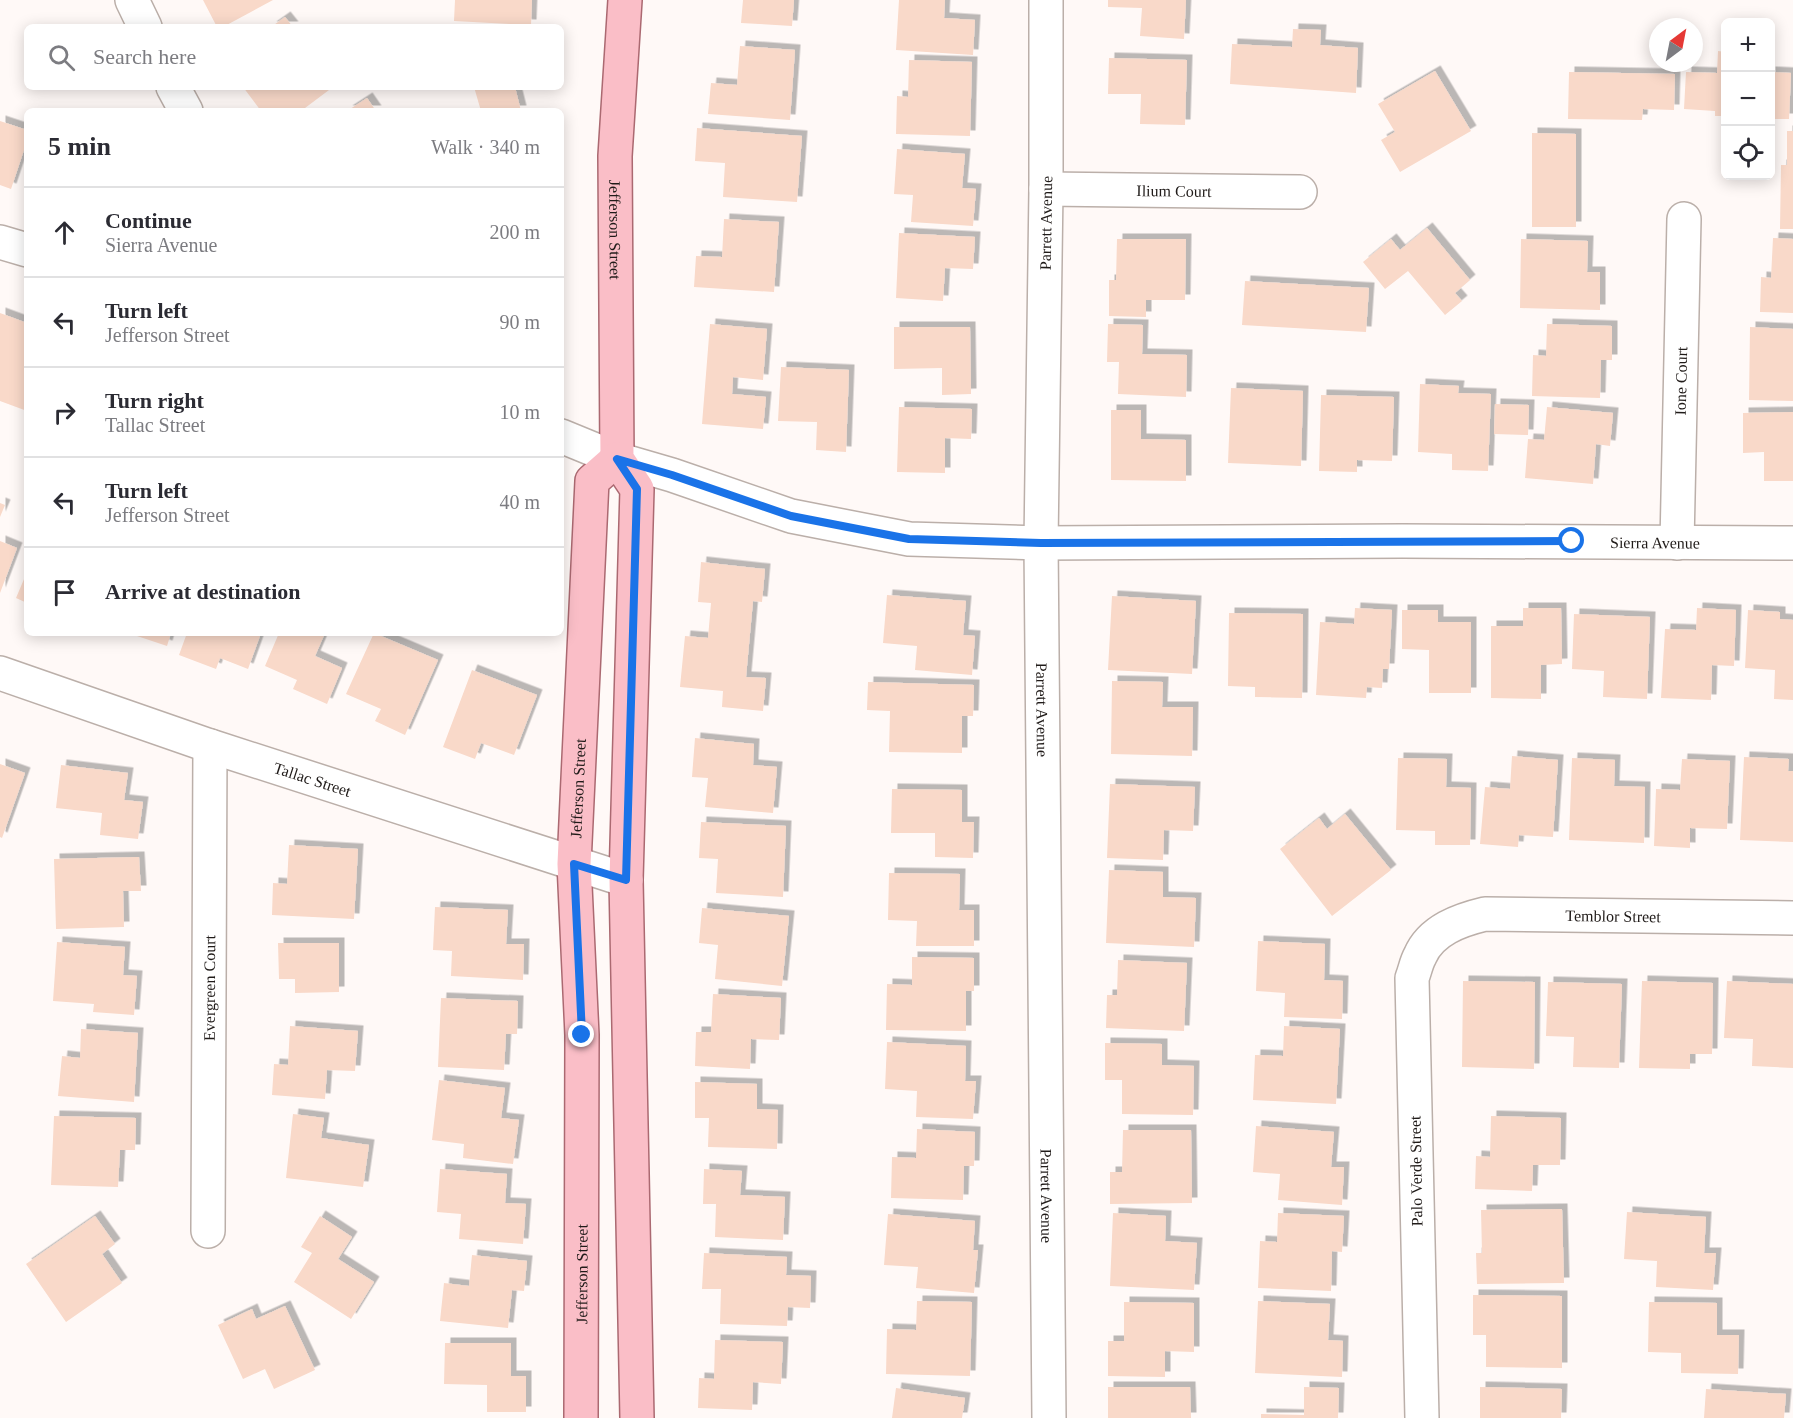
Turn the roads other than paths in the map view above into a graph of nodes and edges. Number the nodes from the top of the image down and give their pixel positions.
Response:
1 (132, 0) edge
2 (625, 0) edge
3 (1046, 0) edge
4 (144, 24) edge
5 (175, 90) edge
6 (184, 108) edge
7 (1046, 189) junction
8 (1300, 192) dead end
9 (1684, 219) dead end
10 (0, 242) edge
11 (24, 249) edge
12 (564, 437) edge
13 (617, 459) junction
14 (1041, 543) junction
15 (1677, 543) junction
16 (1793, 543) edge
17 (0, 673) edge
18 (210, 746) junction
19 (574, 864) junction
20 (626, 880) junction
21 (1793, 918) edge
22 (1439, 933) joint
23 (208, 1231) dead end
24 (582, 1418) edge
25 (637, 1418) edge
26 (1049, 1418) edge
27 (1422, 1418) edge

1 - 4 street
2 - 13 main road, Jefferson Street
3 - 7 street, Parrett Avenue
5 - 6 street
7 - 8 street, Ilium Court
7 - 14 street, Parrett Avenue
9 - 15 street, Ione Court
10 - 11 street
12 - 13 street, Sierra Avenue
13 - 14 street, Sierra Avenue
13 - 19 main road, Jefferson Street
13 - 20 main road
14 - 15 street, Sierra Avenue
14 - 26 street, Parrett Avenue
15 - 16 street, Sierra Avenue
17 - 18 street, Tallac Street
18 - 19 street, Tallac Street
18 - 23 street, Evergreen Court
19 - 20 street, Tallac Street
19 - 24 main road, Jefferson Street
20 - 25 main road
21 - 22 street, Temblor Street
22 - 27 street, Palo Verde Street

